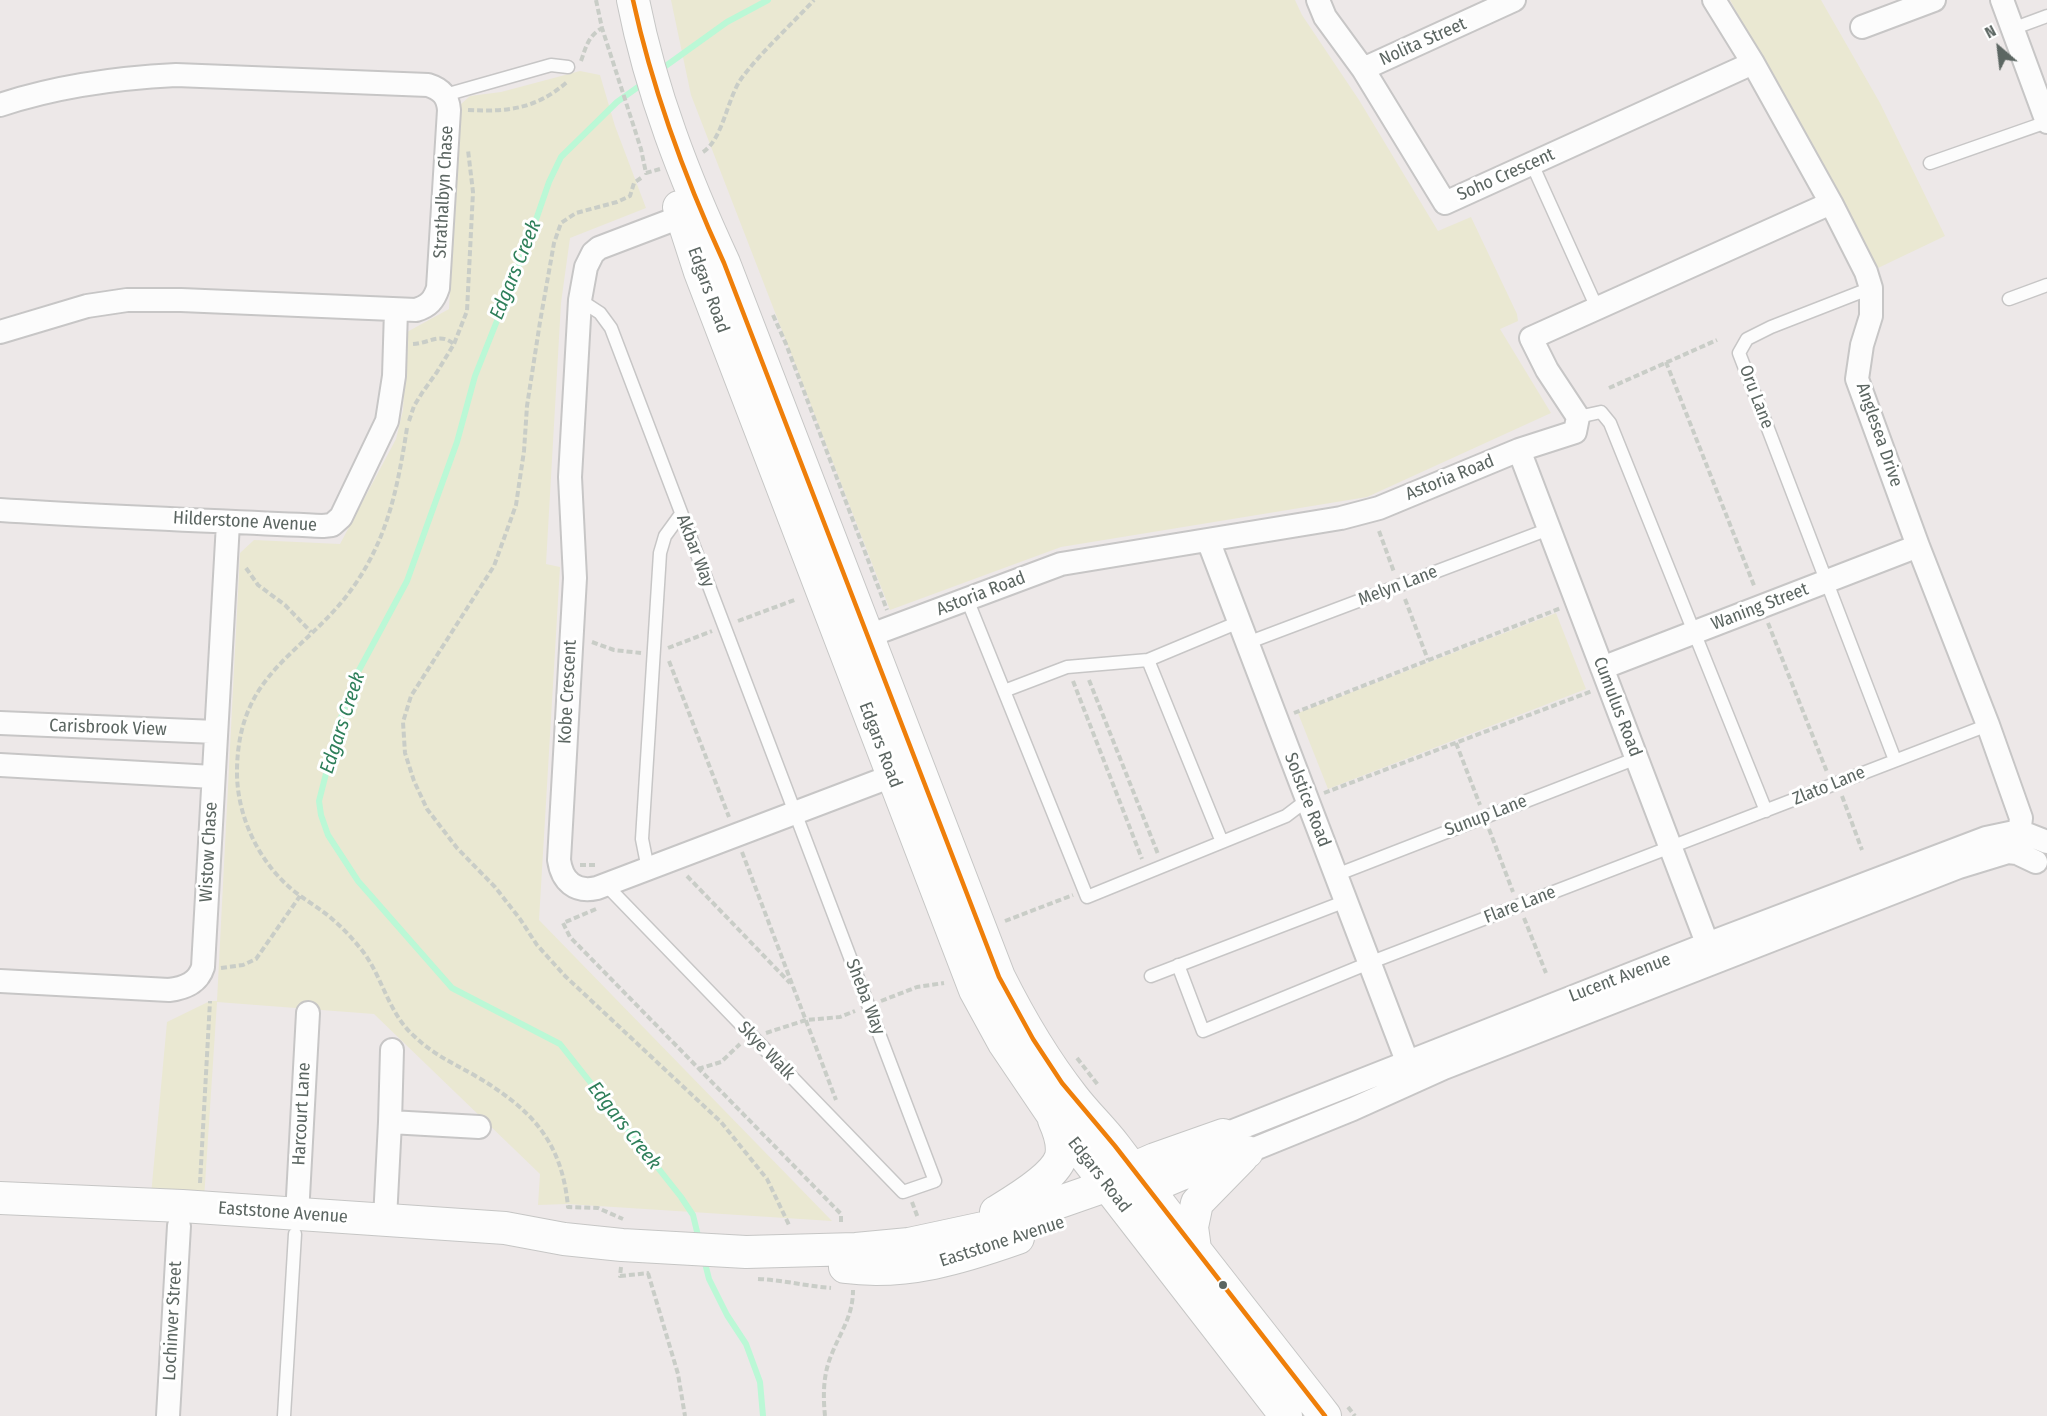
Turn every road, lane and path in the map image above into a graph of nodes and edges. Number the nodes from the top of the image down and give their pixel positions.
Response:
1 (596, 0) edge
2 (615, 0) edge
3 (814, 0) edge
4 (1318, 0) edge
5 (1515, 0) edge
6 (1714, 0) edge
7 (1934, 0) edge
8 (2002, 0) edge
9 (2047, 16) edge
10 (626, 26) edge
11 (1862, 27) dead end
12 (2012, 29) junction
13 (1754, 63) junction
14 (568, 67) dead end
15 (1363, 69) junction
16 (445, 95) junction
17 (0, 105) edge
18 (2047, 122) edge
19 (655, 137) junction
20 (467, 142) dead end
21 (1930, 162) dead end
22 (673, 164) junction
23 (1532, 164) junction
24 (1831, 203) junction
25 (683, 216) junction
26 (2047, 285) edge
27 (1871, 288) junction
28 (2009, 299) dead end
29 (580, 300) junction
30 (1597, 308) junction
31 (396, 309) junction
32 (0, 332) edge
33 (1717, 340) dead end
34 (394, 344) junction
35 (454, 344) junction
36 (1666, 362) junction
37 (1609, 388) dead end
38 (1578, 417) junction
39 (1519, 450) junction
40 (0, 510) edge
41 (681, 514) junction
42 (228, 523) junction
43 (1549, 529) junction
44 (1379, 531) dead end
45 (1208, 540) junction
46 (1918, 546) junction
47 (226, 548) junction
48 (1827, 581) junction
49 (1399, 586) junction
50 (967, 599) junction
51 (1576, 602) junction
52 (1762, 606) junction
53 (1239, 622) junction
54 (311, 632) junction
55 (1693, 633) junction
56 (855, 641) junction
57 (592, 642) dead end
58 (1247, 643) junction
59 (654, 654) junction
60 (1148, 660) junction
61 (1428, 660) junction
62 (1083, 666) junction
63 (1067, 667) junction
64 (1605, 676) junction
65 (1004, 691) junction
66 (1276, 719) junction
67 (0, 723) edge
68 (1988, 724) junction
69 (216, 732) junction
70 (1456, 743) junction
71 (1637, 758) junction
72 (1895, 760) junction
73 (0, 765) edge
74 (892, 776) junction
75 (213, 777) junction
76 (1832, 785) junction
77 (1307, 800) junction
78 (1766, 811) junction
79 (796, 813) junction
80 (1485, 817) junction
81 (1222, 842) junction
82 (2047, 842) edge
83 (1671, 848) junction
84 (2024, 849) junction
85 (1862, 850) dead end
86 (1163, 866) junction
87 (648, 869) junction
88 (1148, 873) junction
89 (1336, 875) junction
90 (687, 876) dead end
91 (606, 885) junction
92 (1086, 894) junction
93 (300, 896) junction
94 (1346, 901) junction
95 (1519, 906) junction
96 (1005, 921) dead end
97 (1711, 953) junction
98 (1370, 963) junction
99 (1178, 965) junction
100 (203, 967) junction
101 (1546, 973) dead end
102 (1151, 976) dead end
103 (0, 981) edge
104 (944, 983) dead end
105 (793, 986) dead end
106 (210, 1001) dead end
107 (868, 1006) junction
108 (308, 1013) dead end
109 (753, 1037) junction
110 (392, 1050) dead end
111 (1407, 1061) junction
112 (698, 1069) dead end
113 (1052, 1114) junction
114 (390, 1122) junction
115 (479, 1127) dead end
116 (1235, 1144) junction
117 (934, 1181) joint
118 (1125, 1186) junction
119 (0, 1198) edge
120 (187, 1206) junction
121 (0, 1217) edge
122 (385, 1220) junction
123 (296, 1225) junction
124 (564, 1239) junction
125 (941, 1239) junction
126 (634, 1246) junction
127 (1195, 1249) junction
128 (752, 1265) junction
129 (833, 1288) dead end
130 (844, 1289) dead end
131 (168, 1416) edge
132 (284, 1416) edge
133 (685, 1416) edge
134 (825, 1416) edge
135 (1286, 1416) edge
136 (1325, 1416) edge

1 - 10 path
2 - 10 main road, Edgars Road
3 - 22 path
4 - 15 street, Soho Crescent
5 - 15 street, Nolita Street
6 - 13 street, Anglesea Drive
7 - 11 street
8 - 12 street
9 - 12 lane
10 - 19 main road, Edgars Road
10 - 19 path
12 - 18 street
13 - 23 street, Soho Crescent
13 - 24 street, Anglesea Drive
14 - 16 lane
15 - 23 street, Soho Crescent
16 - 17 street
16 - 31 street, Strathalbyn Chase
18 - 21 lane
19 - 22 main road, Edgars Road
19 - 22 path
20 - 35 path
22 - 25 main road, Edgars Road
22 - 56 main road, Edgars Road
23 - 30 lane
24 - 27 street, Anglesea Drive
24 - 30 street
25 - 29 street, Kobe Crescent
25 - 56 main road, Edgars Road
26 - 28 lane
27 - 46 street, Anglesea Drive
27 - 48 lane, Oru Lane
29 - 41 lane, Akbar Way
29 - 91 street, Kobe Crescent
30 - 38 street
31 - 32 street, Strathalbyn Chase
31 - 34 street, Hilderstone Avenue
33 - 36 path
34 - 35 path
34 - 42 street, Hilderstone Avenue
35 - 54 path
36 - 37 path
36 - 52 path
38 - 39 street, Astoria Road
38 - 55 lane
39 - 43 street, Cumulus Road
39 - 45 street, Astoria Road
40 - 42 street, Hilderstone Avenue
41 - 59 lane
41 - 79 lane, Akbar Way
42 - 47 street, Wistow Chase
43 - 49 lane, Melyn Lane
43 - 51 street, Cumulus Road
44 - 49 path
45 - 50 street, Astoria Road
45 - 53 street, Solstice Road
46 - 48 street, Waning Street
46 - 68 street, Anglesea Drive
47 - 54 path
47 - 69 street, Wistow Chase
48 - 52 street, Waning Street
48 - 72 lane
49 - 58 lane, Melyn Lane
49 - 61 path
50 - 56 street, Astoria Road
50 - 65 lane
51 - 61 path
51 - 64 street, Cumulus Road
52 - 55 street, Waning Street
52 - 76 path
53 - 58 street, Solstice Road
53 - 60 lane
54 - 93 path
55 - 64 street, Waning Street
55 - 78 lane
56 - 74 main road, Edgars Road
56 - 118 main road, Edgars Road
57 - 59 path
58 - 66 street, Solstice Road
59 - 87 lane
60 - 62 lane
60 - 81 lane
61 - 66 path
62 - 63 lane
62 - 86 path
63 - 65 lane
63 - 88 path
64 - 70 path
64 - 71 street, Cumulus Road
65 - 92 lane
66 - 77 street, Solstice Road
67 - 69 street, Carisbrook View
68 - 72 lane, Zlato Lane
68 - 84 street, Anglesea Drive
69 - 75 street, Wistow Chase
70 - 77 path
70 - 80 path
71 - 80 lane, Sunup Lane
71 - 83 street, Cumulus Road
72 - 76 lane, Zlato Lane
73 - 75 street
74 - 79 street, Kobe Crescent
74 - 113 main road, Edgars Road
75 - 100 street, Wistow Chase
76 - 78 lane, Zlato Lane
76 - 85 path
77 - 81 lane
77 - 89 street, Solstice Road
78 - 83 lane, Zlato Lane
79 - 87 street, Kobe Crescent
79 - 107 lane, Sheba Way
80 - 89 lane, Sunup Lane
80 - 95 path
81 - 86 lane
82 - 84 street
83 - 95 lane, Flare Lane
83 - 97 street, Cumulus Road
84 - 97 street, Lucent Avenue
86 - 88 lane
87 - 91 street, Kobe Crescent
88 - 92 lane
89 - 94 street, Solstice Road
90 - 105 path
91 - 109 lane, Skye Walk
92 - 96 path
93 - 100 path
93 - 126 path
94 - 98 street, Solstice Road
94 - 99 lane
95 - 98 lane, Flare Lane
95 - 101 path
97 - 111 street, Lucent Avenue
97 - 116 street, Lucent Avenue
98 - 99 lane, Flare Lane
98 - 111 street, Solstice Road
99 - 102 lane
100 - 103 street
104 - 107 path
106 - 120 path
107 - 109 path
107 - 117 lane, Sheba Way
108 - 123 street, Harcourt Lane
109 - 112 path
109 - 117 lane, Skye Walk
110 - 114 street
111 - 116 street, Lucent Avenue
113 - 118 main road, Edgars Road
113 - 125 main road
114 - 115 street
114 - 122 street
116 - 118 main road, Eaststone Avenue
116 - 127 main road
118 - 125 main road, Eaststone Avenue
118 - 127 main road, Edgars Road
118 - 128 main road, Eaststone Avenue
118 - 135 main road, Edgars Road
119 - 120 main road, Eaststone Avenue
120 - 121 main road, Eaststone Avenue
120 - 123 main road, Eaststone Avenue
120 - 131 street, Lochinver Street
122 - 123 main road, Eaststone Avenue
122 - 124 main road, Eaststone Avenue
123 - 124 main road, Eaststone Avenue
123 - 132 lane
124 - 126 main road, Eaststone Avenue
125 - 128 main road, Eaststone Avenue
126 - 128 main road, Eaststone Avenue
126 - 133 path
127 - 136 main road, Edgars Road
128 - 129 path
130 - 134 path

